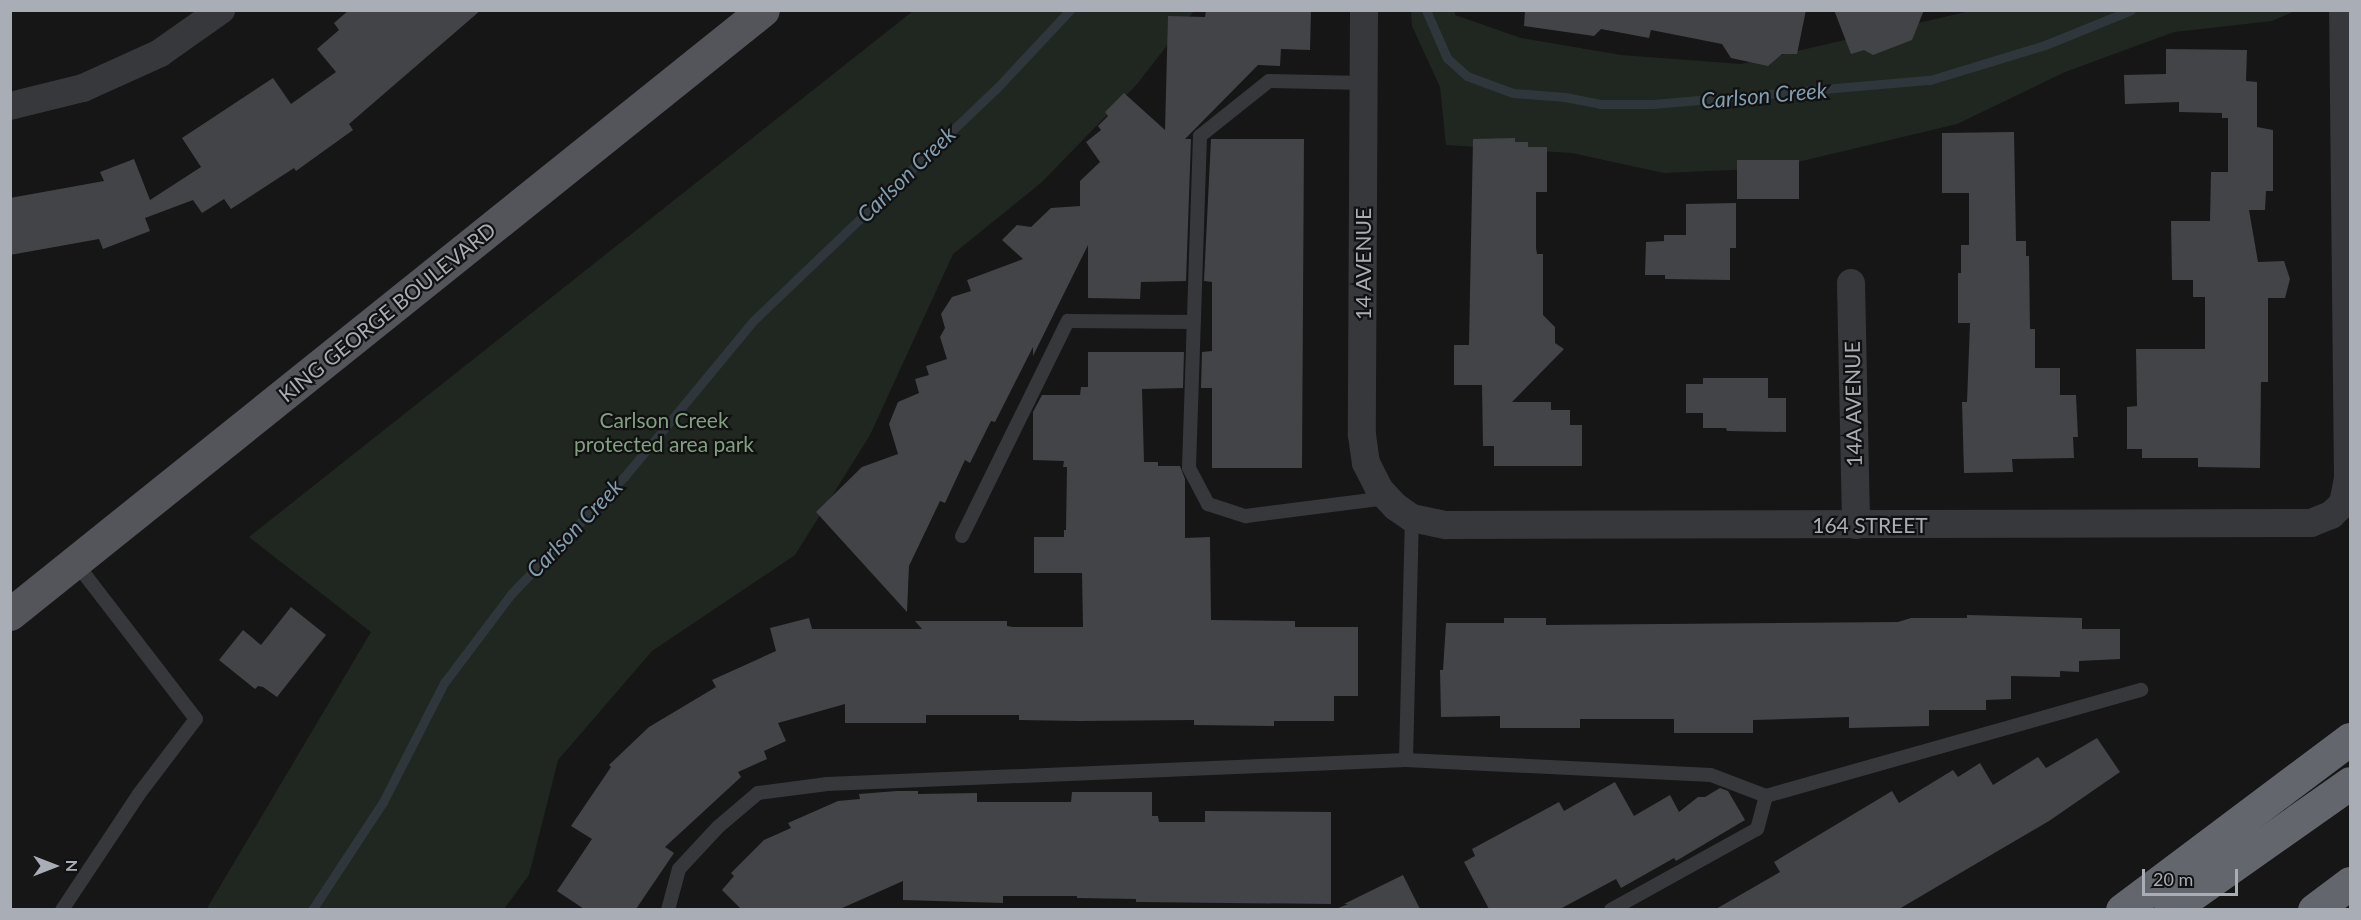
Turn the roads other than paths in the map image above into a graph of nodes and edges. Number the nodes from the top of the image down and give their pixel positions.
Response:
1 (221, 10) edge
2 (763, 10) edge
3 (1364, 10) edge
4 (2343, 10) edge
5 (2347, 57) edge
6 (1364, 83) junction
7 (10, 106) edge
8 (1851, 283) dead end
9 (1194, 322) junction
10 (1398, 508) junction
11 (1856, 525) junction
12 (962, 536) dead end
13 (75, 562) junction
14 (10, 614) edge
15 (2141, 690) dead end
16 (2350, 739) edge
17 (1406, 760) junction
18 (2350, 783) edge
19 (1766, 796) junction
20 (2350, 883) edge
21 (62, 909) edge
22 (668, 909) edge
23 (1611, 909) edge
24 (2122, 909) edge
25 (2170, 909) edge
26 (2314, 909) edge

1 - 7 street
2 - 13 main road, KING GEORGE BOULEVARD
3 - 6 street, 14 AVENUE
4 - 5 street
5 - 11 street, 164 STREET
6 - 9 lane
6 - 10 street, 14 AVENUE
8 - 11 street, 14A AVENUE
9 - 10 lane
9 - 12 lane
10 - 11 street, 164 STREET
10 - 17 lane
13 - 14 main road, KING GEORGE BOULEVARD
13 - 21 lane
15 - 19 lane
16 - 24 highway
17 - 19 lane
17 - 22 lane
18 - 25 highway
19 - 23 lane
20 - 26 highway

